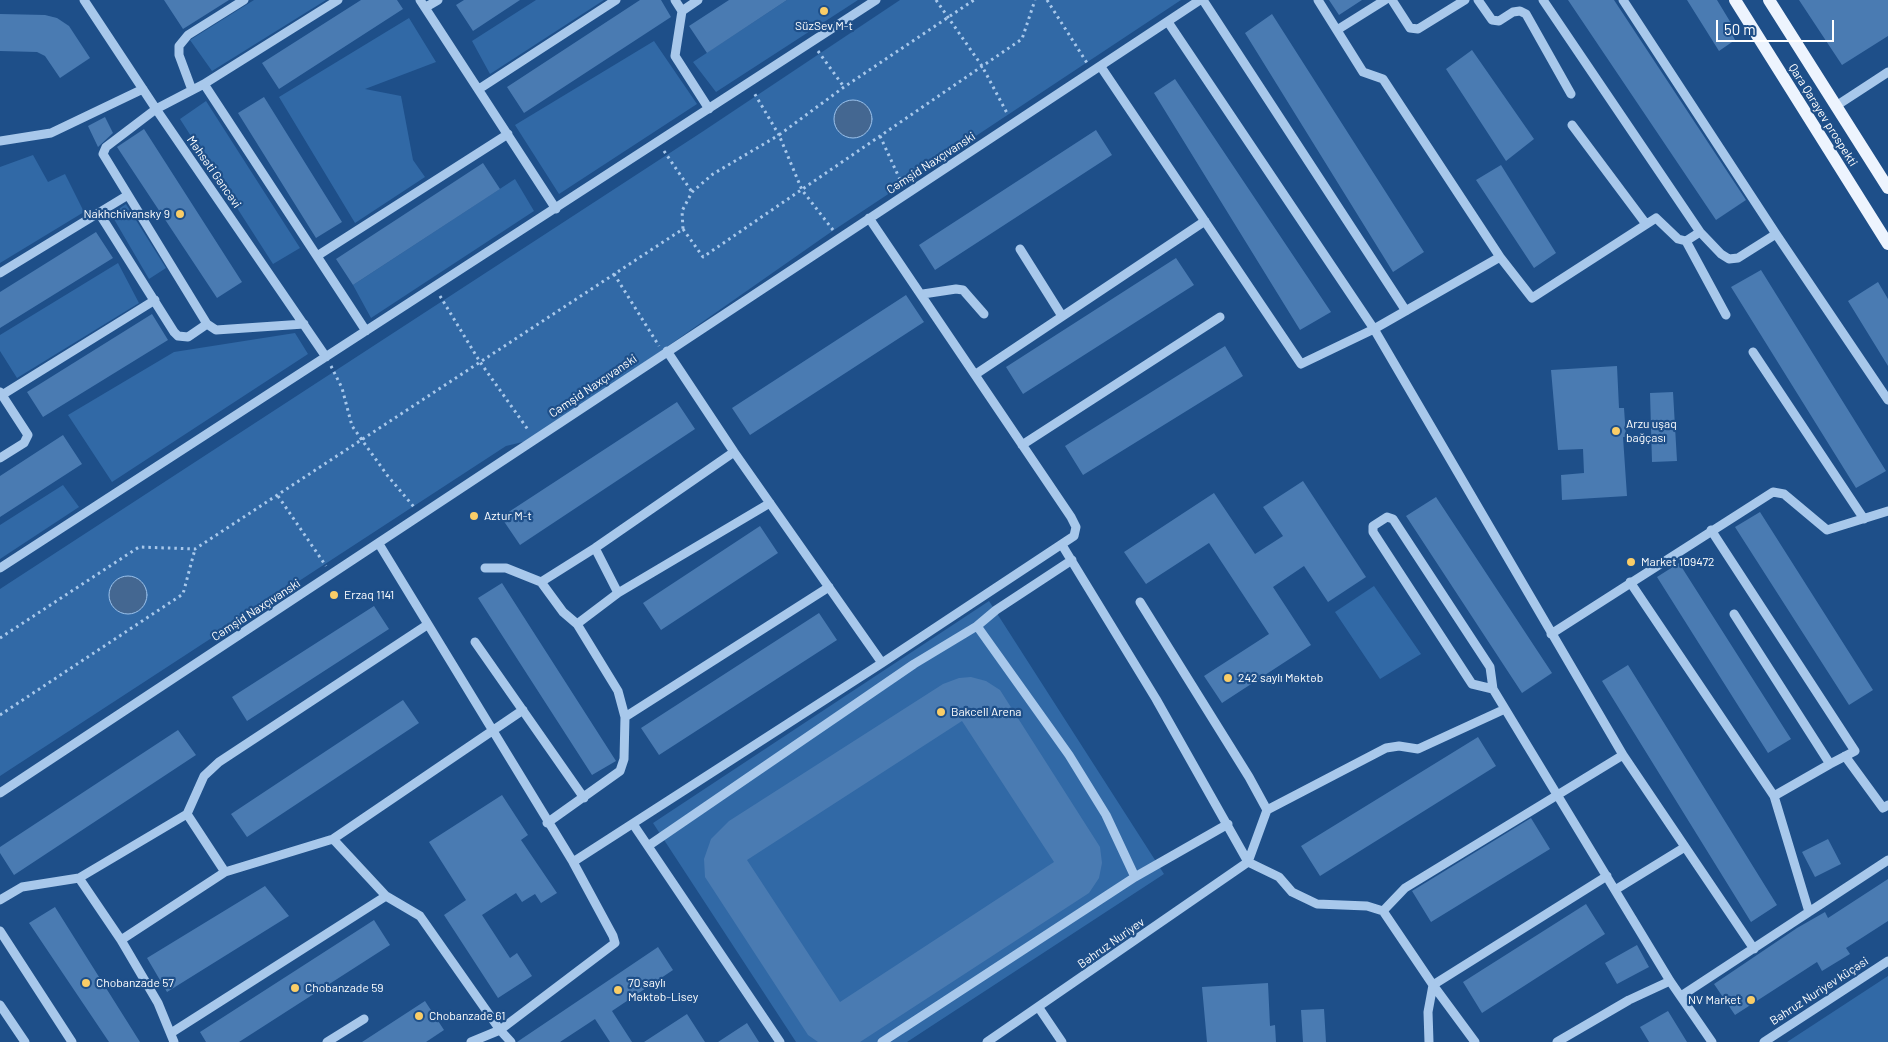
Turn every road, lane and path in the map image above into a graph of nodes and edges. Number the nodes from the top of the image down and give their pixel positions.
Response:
1 (84, 0) edge
2 (244, 0) edge
3 (338, 0) edge
4 (438, 0) edge
5 (616, 0) edge
6 (676, 0) edge
7 (698, 0) edge
8 (876, 0) edge
9 (936, 0) edge
10 (974, 0) edge
11 (1035, 0) edge
12 (1047, 0) edge
13 (1201, 0) edge
14 (1318, 0) edge
15 (1385, 0) edge
16 (1392, 0) edge
17 (1465, 0) edge
18 (1478, 0) edge
19 (1543, 0) edge
20 (1623, 0) edge
21 (1735, 0) edge
22 (1770, 0) edge
23 (423, 4) edge
24 (682, 10) junction
25 (948, 17) junction
26 (1168, 22) junction
27 (1337, 30) junction
28 (812, 42) junction
29 (982, 66) junction
30 (1101, 66) junction
31 (1092, 72) junction
32 (1888, 72) edge
33 (749, 83) junction
34 (204, 84) junction
35 (844, 87) junction
36 (143, 89) junction
37 (479, 89) junction
38 (192, 90) junction
39 (1571, 94) dead end
40 (1836, 106) junction
41 (156, 109) junction
42 (709, 109) junction
43 (1013, 124) junction
44 (1572, 124) dead end
45 (508, 134) junction
46 (779, 135) junction
47 (880, 136) junction
48 (0, 141) edge
49 (658, 142) junction
50 (1888, 188) edge
51 (802, 190) junction
52 (692, 192) junction
53 (907, 193) junction
54 (128, 195) junction
55 (556, 209) junction
56 (99, 213) junction
57 (869, 218) junction
58 (1205, 221) junction
59 (1646, 224) junction
60 (683, 229) junction
61 (1700, 232) junction
62 (1776, 234) junction
63 (839, 238) junction
64 (1686, 242) junction
65 (1888, 244) edge
66 (1020, 249) dead end
67 (316, 256) junction
68 (1500, 257) junction
69 (0, 273) edge
70 (614, 274) junction
71 (435, 287) junction
72 (923, 294) junction
73 (155, 300) junction
74 (1406, 311) junction
75 (984, 314) dead end
76 (1726, 314) dead end
77 (1062, 316) junction
78 (1220, 317) dead end
79 (207, 324) junction
80 (304, 324) junction
81 (1374, 329) junction
82 (366, 331) junction
83 (665, 352) junction
84 (1753, 352) dead end
85 (326, 356) junction
86 (480, 362) junction
87 (976, 374) junction
88 (1, 394) edge
89 (1888, 400) edge
90 (535, 439) junction
91 (362, 441) junction
92 (1022, 445) junction
93 (734, 452) junction
94 (0, 458) edge
95 (278, 496) junction
96 (770, 504) junction
97 (1888, 511) edge
98 (421, 515) junction
99 (1864, 519) junction
100 (1711, 530) junction
101 (379, 544) junction
102 (1062, 544) junction
103 (595, 548) junction
104 (195, 549) junction
105 (1072, 560) junction
106 (0, 568) edge
107 (485, 568) dead end
108 (332, 575) junction
109 (541, 582) junction
110 (1630, 582) junction
111 (829, 587) junction
112 (618, 593) junction
113 (1140, 602) dead end
114 (1734, 614) dead end
115 (577, 624) junction
116 (428, 625) junction
117 (978, 626) junction
118 (1551, 634) junction
119 (0, 638) edge
120 (476, 642) dead end
121 (882, 663) junction
122 (1493, 689) junction
123 (1505, 709) junction
124 (523, 710) junction
125 (0, 715) edge
126 (625, 717) junction
127 (492, 732) junction
128 (1623, 755) junction
129 (1845, 756) junction
130 (1830, 764) junction
131 (0, 793) edge
132 (1556, 794) junction
133 (1774, 796) junction
134 (584, 798) junction
135 (1888, 805) edge
136 (1267, 810) junction
137 (186, 814) junction
138 (548, 823) junction
139 (633, 824) junction
140 (1228, 824) junction
141 (334, 839) junction
142 (648, 846) junction
143 (1684, 847) junction
144 (1888, 860) edge
145 (573, 862) junction
146 (1248, 862) junction
147 (225, 872) junction
148 (1607, 876) junction
149 (1135, 877) junction
150 (79, 878) junction
151 (1615, 890) junction
152 (386, 896) junction
153 (0, 900) edge
154 (1383, 911) junction
155 (1809, 912) junction
156 (0, 931) edge
157 (122, 940) junction
158 (1754, 948) junction
159 (1888, 961) edge
160 (1670, 981) junction
161 (1433, 985) junction
162 (1681, 996) junction
163 (0, 1005) edge
164 (1039, 1008) junction
165 (364, 1020) dead end
166 (500, 1030) junction
167 (173, 1038) edge
168 (25, 1042) edge
169 (72, 1042) edge
170 (327, 1042) edge
171 (471, 1042) edge
172 (511, 1042) edge
173 (780, 1042) edge
174 (882, 1042) edge
175 (987, 1042) edge
176 (1062, 1042) edge
177 (1429, 1042) edge
178 (1475, 1042) edge
179 (1558, 1042) edge
180 (1712, 1042) edge
181 (1764, 1042) edge

1 - 36 street, Məhsəti Gəncəvi
2 - 38 street
3 - 34 street
4 - 23 street
5 - 37 street
6 - 24 street
7 - 24 street
8 - 28 street
9 - 25 path
10 - 25 path
11 - 29 path
12 - 31 path
13 - 26 street, Cəmşid Naxçıvanski
13 - 74 street
14 - 27 street
15 - 27 street
16 - 17 street
18 - 39 street
19 - 61 street
20 - 62 street
21 - 65 main road, Qara Qarayev prospekti
22 - 40 main road, Qara Qarayev prospekti
23 - 37 street
24 - 42 street
25 - 29 path
25 - 35 path
26 - 30 street, Cəmşid Naxçıvanski
26 - 81 street
27 - 68 street
28 - 33 street
28 - 35 path
29 - 43 path
29 - 47 path
30 - 31 street, Cəmşid Naxçıvanski
30 - 58 street
31 - 43 street, Cəmşid Naxçıvanski
32 - 40 street
33 - 42 street
33 - 46 path
34 - 38 street
34 - 67 street
35 - 46 path
36 - 41 street, Məhsəti Gəncəvi
36 - 48 street
37 - 45 street
38 - 41 street
40 - 50 main road, Qara Qarayev prospekti
41 - 54 street
41 - 80 street, Məhsəti Gəncəvi
42 - 49 street
43 - 53 street, Cəmşid Naxçıvanski
44 - 59 street
45 - 55 street
45 - 67 street
46 - 51 path
46 - 52 path
47 - 51 path
47 - 53 path
49 - 52 path
49 - 55 street
51 - 60 path
51 - 63 path
52 - 60 path
53 - 57 street, Cəmşid Naxçıvanski
54 - 56 street
54 - 79 street
55 - 71 street
56 - 69 street
56 - 73 street
57 - 63 street, Cəmşid Naxçıvanski
57 - 72 street
58 - 77 street
58 - 81 street
59 - 64 street
59 - 68 street
60 - 70 path
61 - 62 street
61 - 64 street
62 - 89 street
63 - 83 street, Cəmşid Naxçıvanski
64 - 76 street
66 - 77 street
67 - 82 street
68 - 74 street
70 - 83 path
70 - 86 path
71 - 82 street
71 - 86 path
72 - 75 street
72 - 87 street
73 - 79 street
73 - 88 street
74 - 81 street
77 - 87 street
78 - 92 street
79 - 80 street
80 - 85 street, Məhsəti Gəncəvi
81 - 118 street
82 - 85 street
83 - 90 street, Cəmşid Naxçıvanski
83 - 93 street
84 - 99 street
85 - 91 path
85 - 106 street
86 - 90 path
86 - 91 path
87 - 92 street
88 - 94 street
90 - 98 street, Cəmşid Naxçıvanski
91 - 95 path
91 - 98 path
92 - 102 street
93 - 96 street
93 - 103 street
95 - 104 path
95 - 108 path
96 - 111 street
96 - 112 street
97 - 99 street
98 - 101 street, Cəmşid Naxçıvanski
99 - 100 street
100 - 110 street
100 - 129 street
101 - 108 street, Cəmşid Naxçıvanski
101 - 116 street
102 - 105 street
102 - 121 street
103 - 109 street
103 - 112 street
104 - 119 path
104 - 125 path
105 - 117 street
105 - 140 street
107 - 109 street
108 - 131 street, Cəmşid Naxçıvanski
109 - 115 street
110 - 118 street
110 - 133 street
111 - 121 street
111 - 126 street
112 - 115 street
113 - 136 street
114 - 130 street
115 - 126 street
116 - 127 street
116 - 137 street
117 - 142 street
117 - 149 street
118 - 128 street
120 - 124 street
121 - 139 street
122 - 122 street
122 - 123 street
123 - 132 street
123 - 136 street
124 - 127 street
124 - 134 street
126 - 134 street
127 - 138 street
127 - 141 street
128 - 132 street
128 - 143 street
129 - 130 street
129 - 135 street
130 - 133 street
132 - 148 street
132 - 154 street
133 - 155 street
134 - 138 street
136 - 146 street
137 - 147 street
137 - 150 street
138 - 145 street
139 - 142 street
139 - 145 street
140 - 146 street
140 - 149 street
141 - 147 street
141 - 152 street
142 - 173 street
143 - 151 street
143 - 158 street
144 - 155 street
145 - 166 street
146 - 154 street
146 - 164 street, Bəhruz Nuriyev
147 - 157 street
148 - 151 street
148 - 161 street
149 - 174 street
150 - 153 street
150 - 157 street
151 - 160 street
152 - 166 street
152 - 167 street
154 - 161 street
155 - 158 street
156 - 169 street
157 - 167 street
158 - 162 street
159 - 181 street, Bəhruz Nuriyev küçəsi
160 - 162 street
160 - 179 street
161 - 177 street
161 - 178 street
162 - 180 street
163 - 168 street
164 - 175 street, Bəhruz Nuriyev
164 - 176 street
165 - 170 street
166 - 171 street
166 - 172 street

